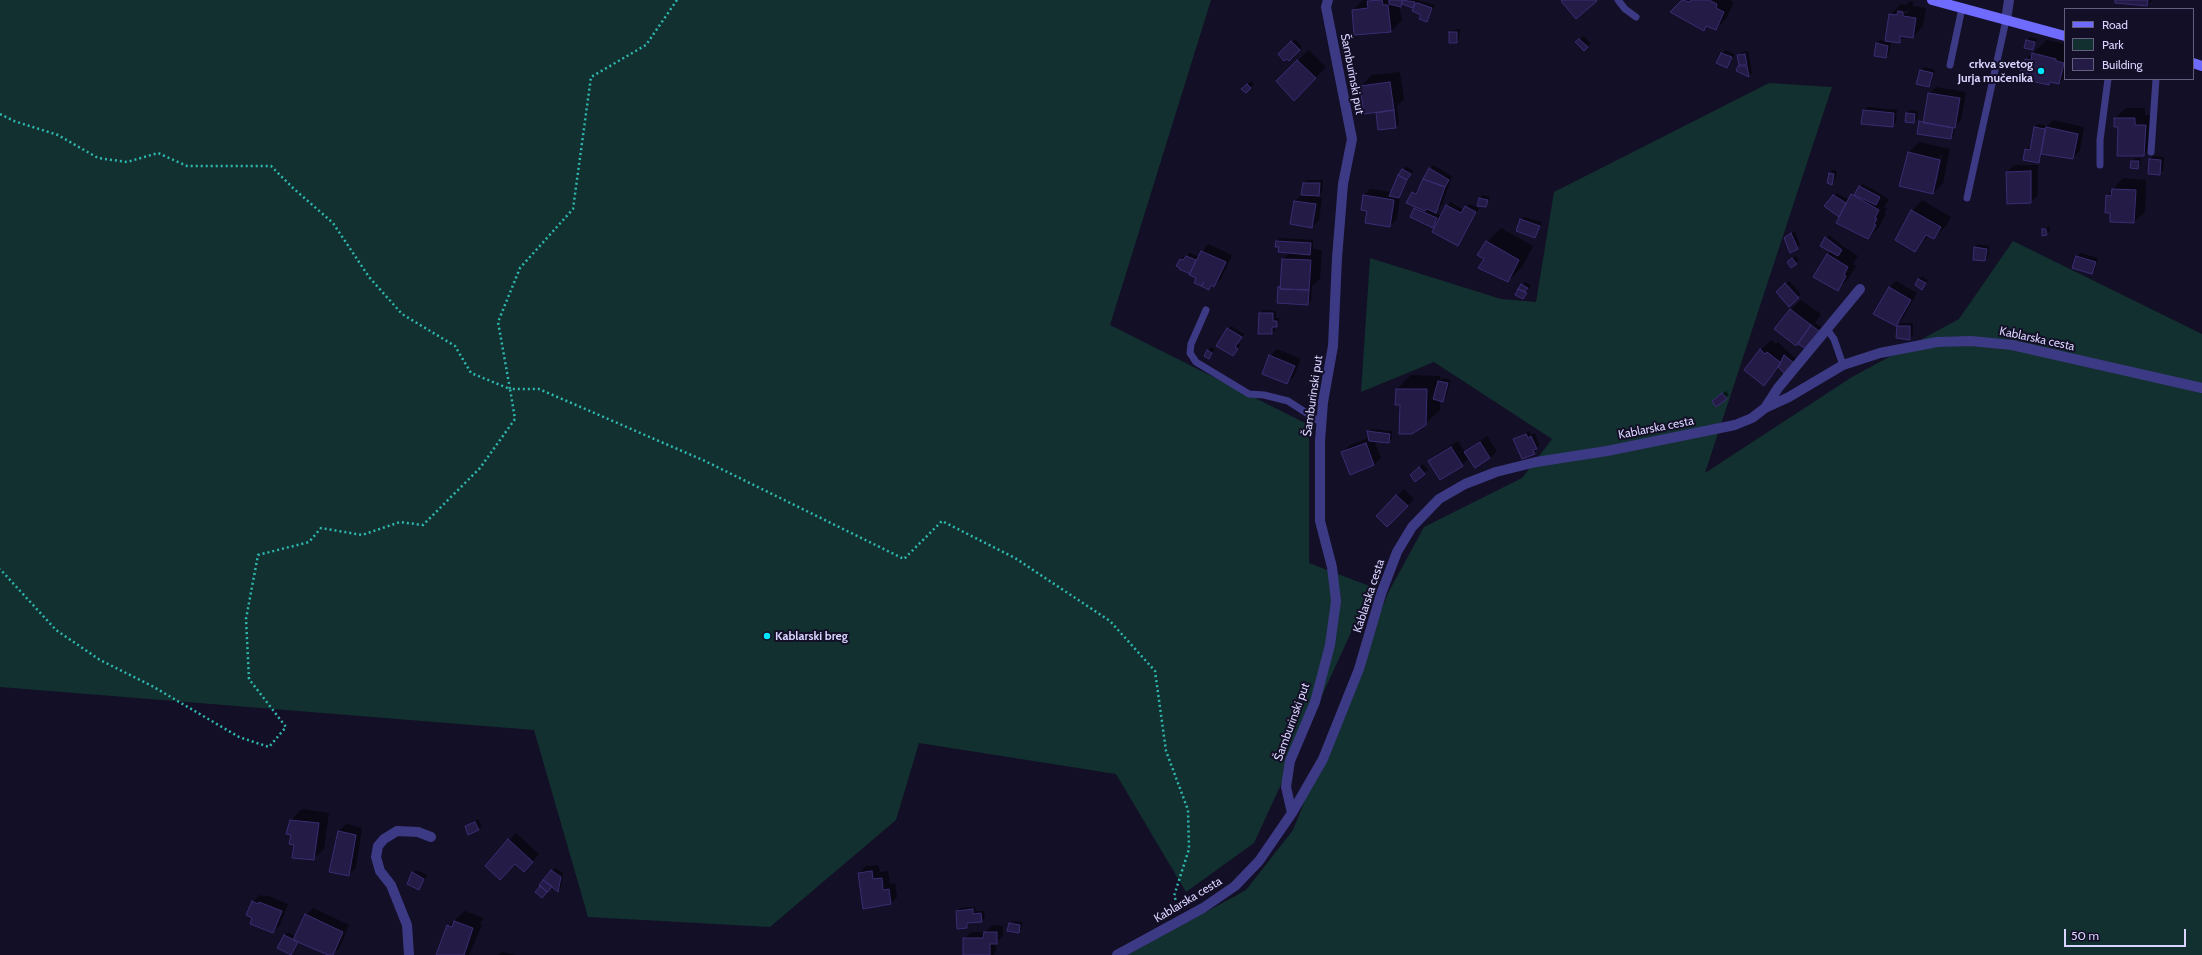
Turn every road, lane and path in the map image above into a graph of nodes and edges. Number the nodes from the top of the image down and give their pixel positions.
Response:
1 (677, 0) edge
2 (1328, 0) edge
3 (1618, 0) edge
4 (1932, 0) edge
5 (2009, 0) edge
6 (1962, 8) junction
7 (1636, 17) dead end
8 (2006, 20) junction
9 (2064, 36) edge
10 (1950, 65) dead end
11 (2108, 80) edge
12 (2156, 80) edge
13 (0, 114) edge
14 (2151, 152) dead end
15 (2100, 164) dead end
16 (1967, 198) dead end
17 (1860, 289) dead end
18 (1206, 310) dead end
19 (1827, 329) junction
20 (1843, 365) junction
21 (2202, 388) edge
22 (510, 389) junction
23 (1766, 408) junction
24 (1322, 423) junction
25 (0, 569) edge
26 (1292, 813) junction
27 (430, 837) dead end
28 (1183, 919) junction
29 (409, 955) edge
30 (1117, 955) edge

1 - 22 path
2 - 24 street, Šamburinski put
3 - 7 lane
4 - 6 main road
5 - 8 street
6 - 8 main road
6 - 10 lane
8 - 9 main road
8 - 16 lane
11 - 15 lane
12 - 14 lane
13 - 22 path
17 - 19 street, Kablarska cesta
18 - 24 lane
19 - 20 lane
19 - 23 street, Kablarska cesta
20 - 21 street, Kablarska cesta
20 - 23 street, Kablarska cesta
22 - 25 path
22 - 28 path
23 - 26 street, Kablarska cesta
24 - 26 street, Šamburinski put
26 - 28 street, Kablarska cesta
27 - 29 street
28 - 30 street, Kablarska cesta

